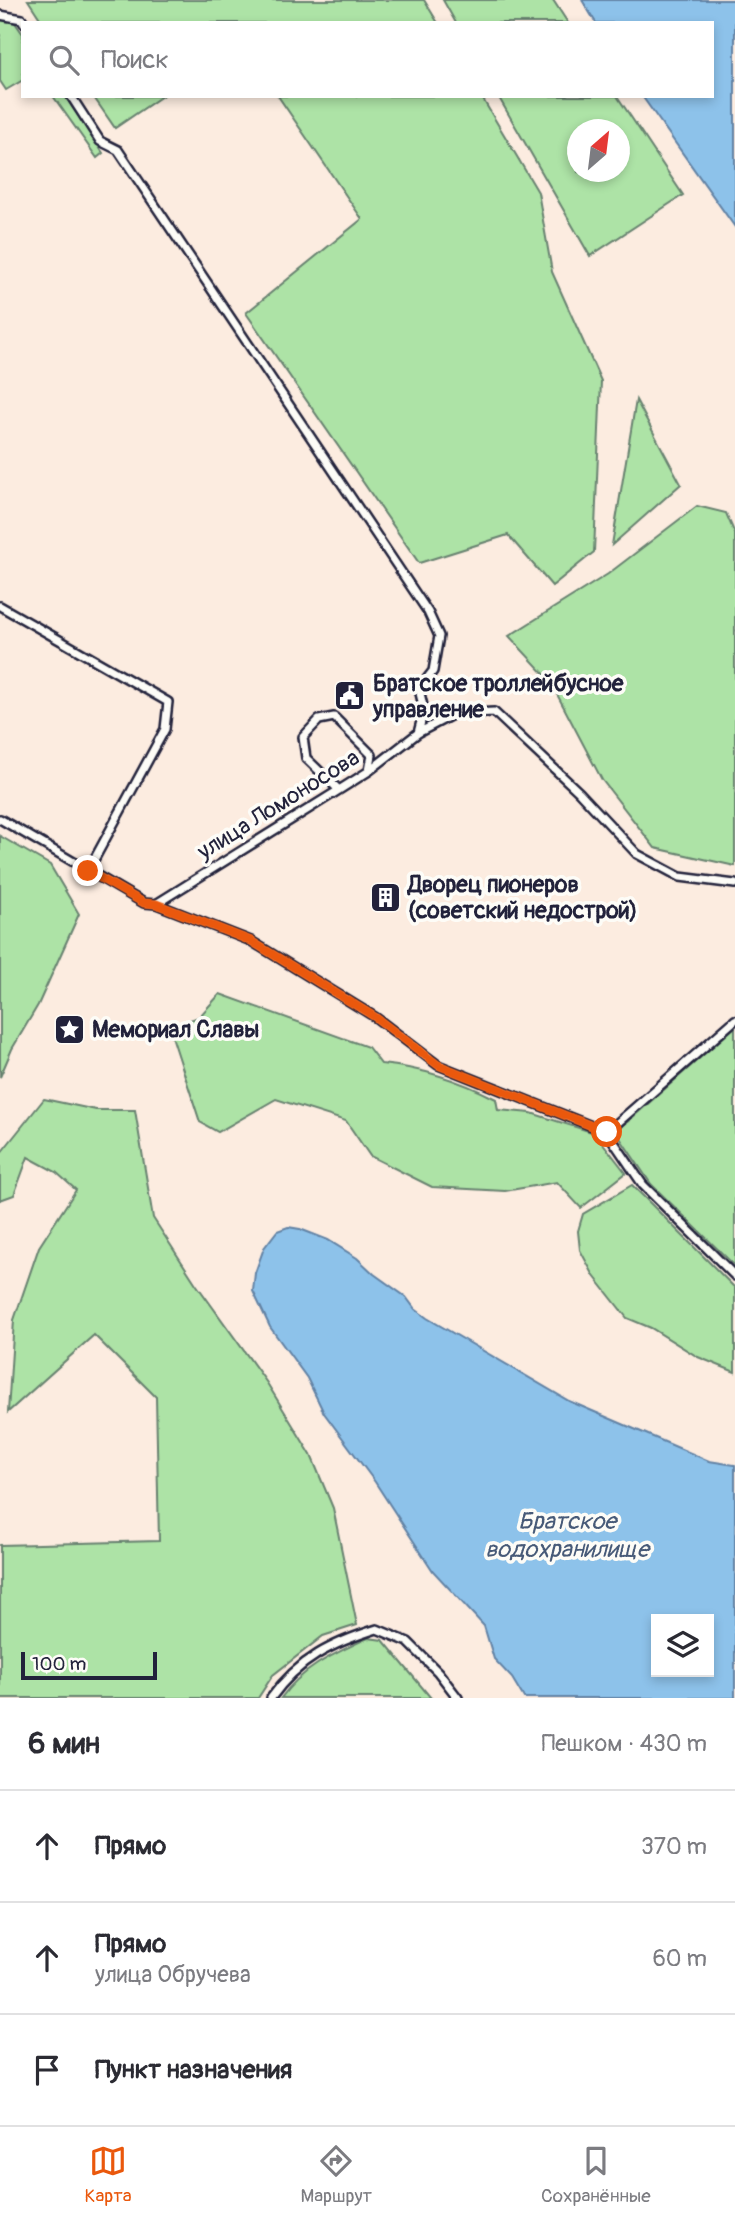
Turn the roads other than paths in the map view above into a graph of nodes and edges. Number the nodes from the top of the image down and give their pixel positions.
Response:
1 (0, 15) edge
2 (23, 21) edge
3 (72, 98) edge
4 (0, 607) edge
5 (418, 733) junction
6 (369, 771) junction
7 (340, 790) junction
8 (0, 819) edge
9 (88, 871) junction
10 (735, 884) edge
11 (156, 904) junction
12 (735, 1020) edge
13 (607, 1132) junction
14 (735, 1276) edge
15 (271, 1698) edge
16 (458, 1698) edge

1 - 2 street
3 - 5 street
4 - 9 street
5 - 6 street, улица Ломоносова
5 - 10 street, улица Ломоносова
6 - 7 street, улица Ломоносова
6 - 7 street
7 - 11 street, улица Ломоносова
8 - 9 street
9 - 11 street
11 - 13 street
12 - 13 street
13 - 14 street
15 - 16 street

